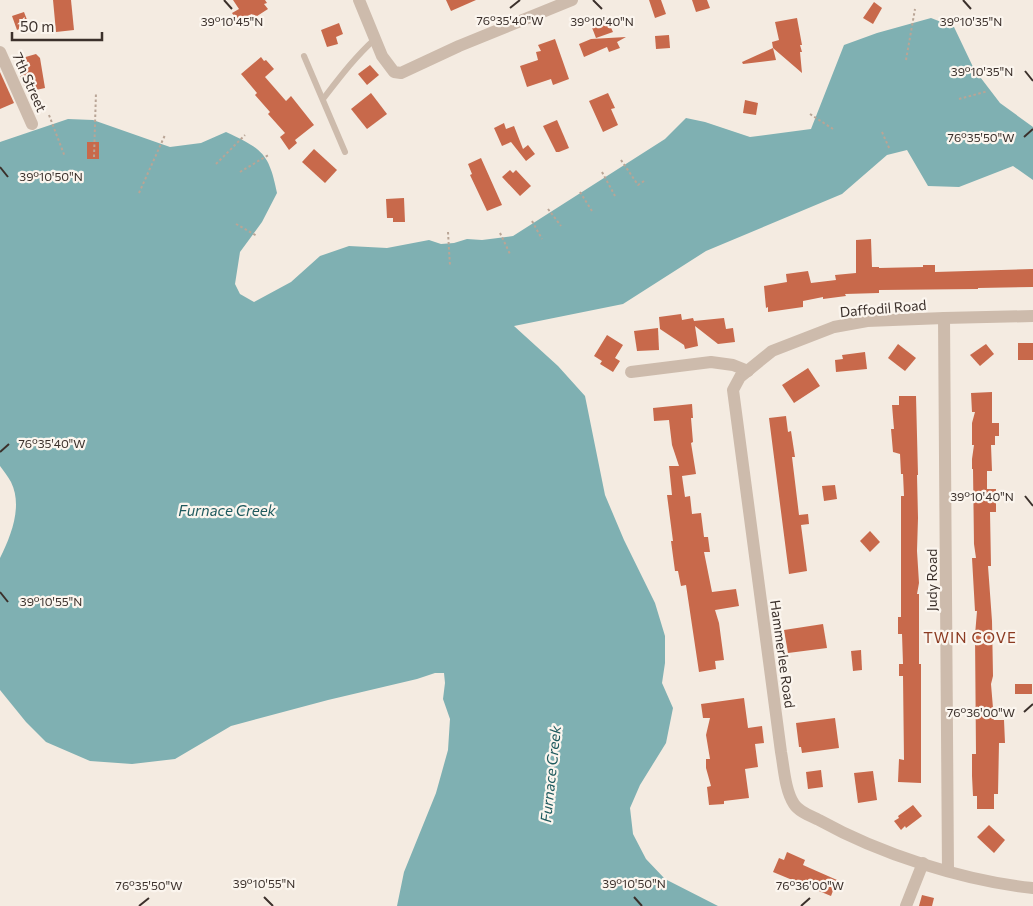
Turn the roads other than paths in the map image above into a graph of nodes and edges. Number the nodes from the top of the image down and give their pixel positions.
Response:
1 (360, 0) edge
2 (572, 0) edge
3 (544, 5) edge
4 (375, 39) junction
5 (0, 52) edge
6 (304, 56) dead end
7 (323, 99) junction
8 (32, 124) dead end
9 (345, 152) dead end
10 (1033, 316) edge
11 (944, 318) junction
12 (748, 371) junction
13 (631, 372) dead end
14 (923, 863) junction
15 (948, 871) junction
16 (1033, 888) edge
17 (906, 906) edge

1 - 4 street
2 - 3 street
3 - 4 street
4 - 7 lane
5 - 8 street, 7th Street
6 - 7 lane
7 - 9 lane
10 - 11 street, Daffodil Road
11 - 12 street, Daffodil Road
11 - 15 street, Judy Road
12 - 13 street
12 - 14 street, Hammerlee Road
14 - 15 street, Hammerlee Road
14 - 17 street
15 - 16 street, Hammerlee Road

